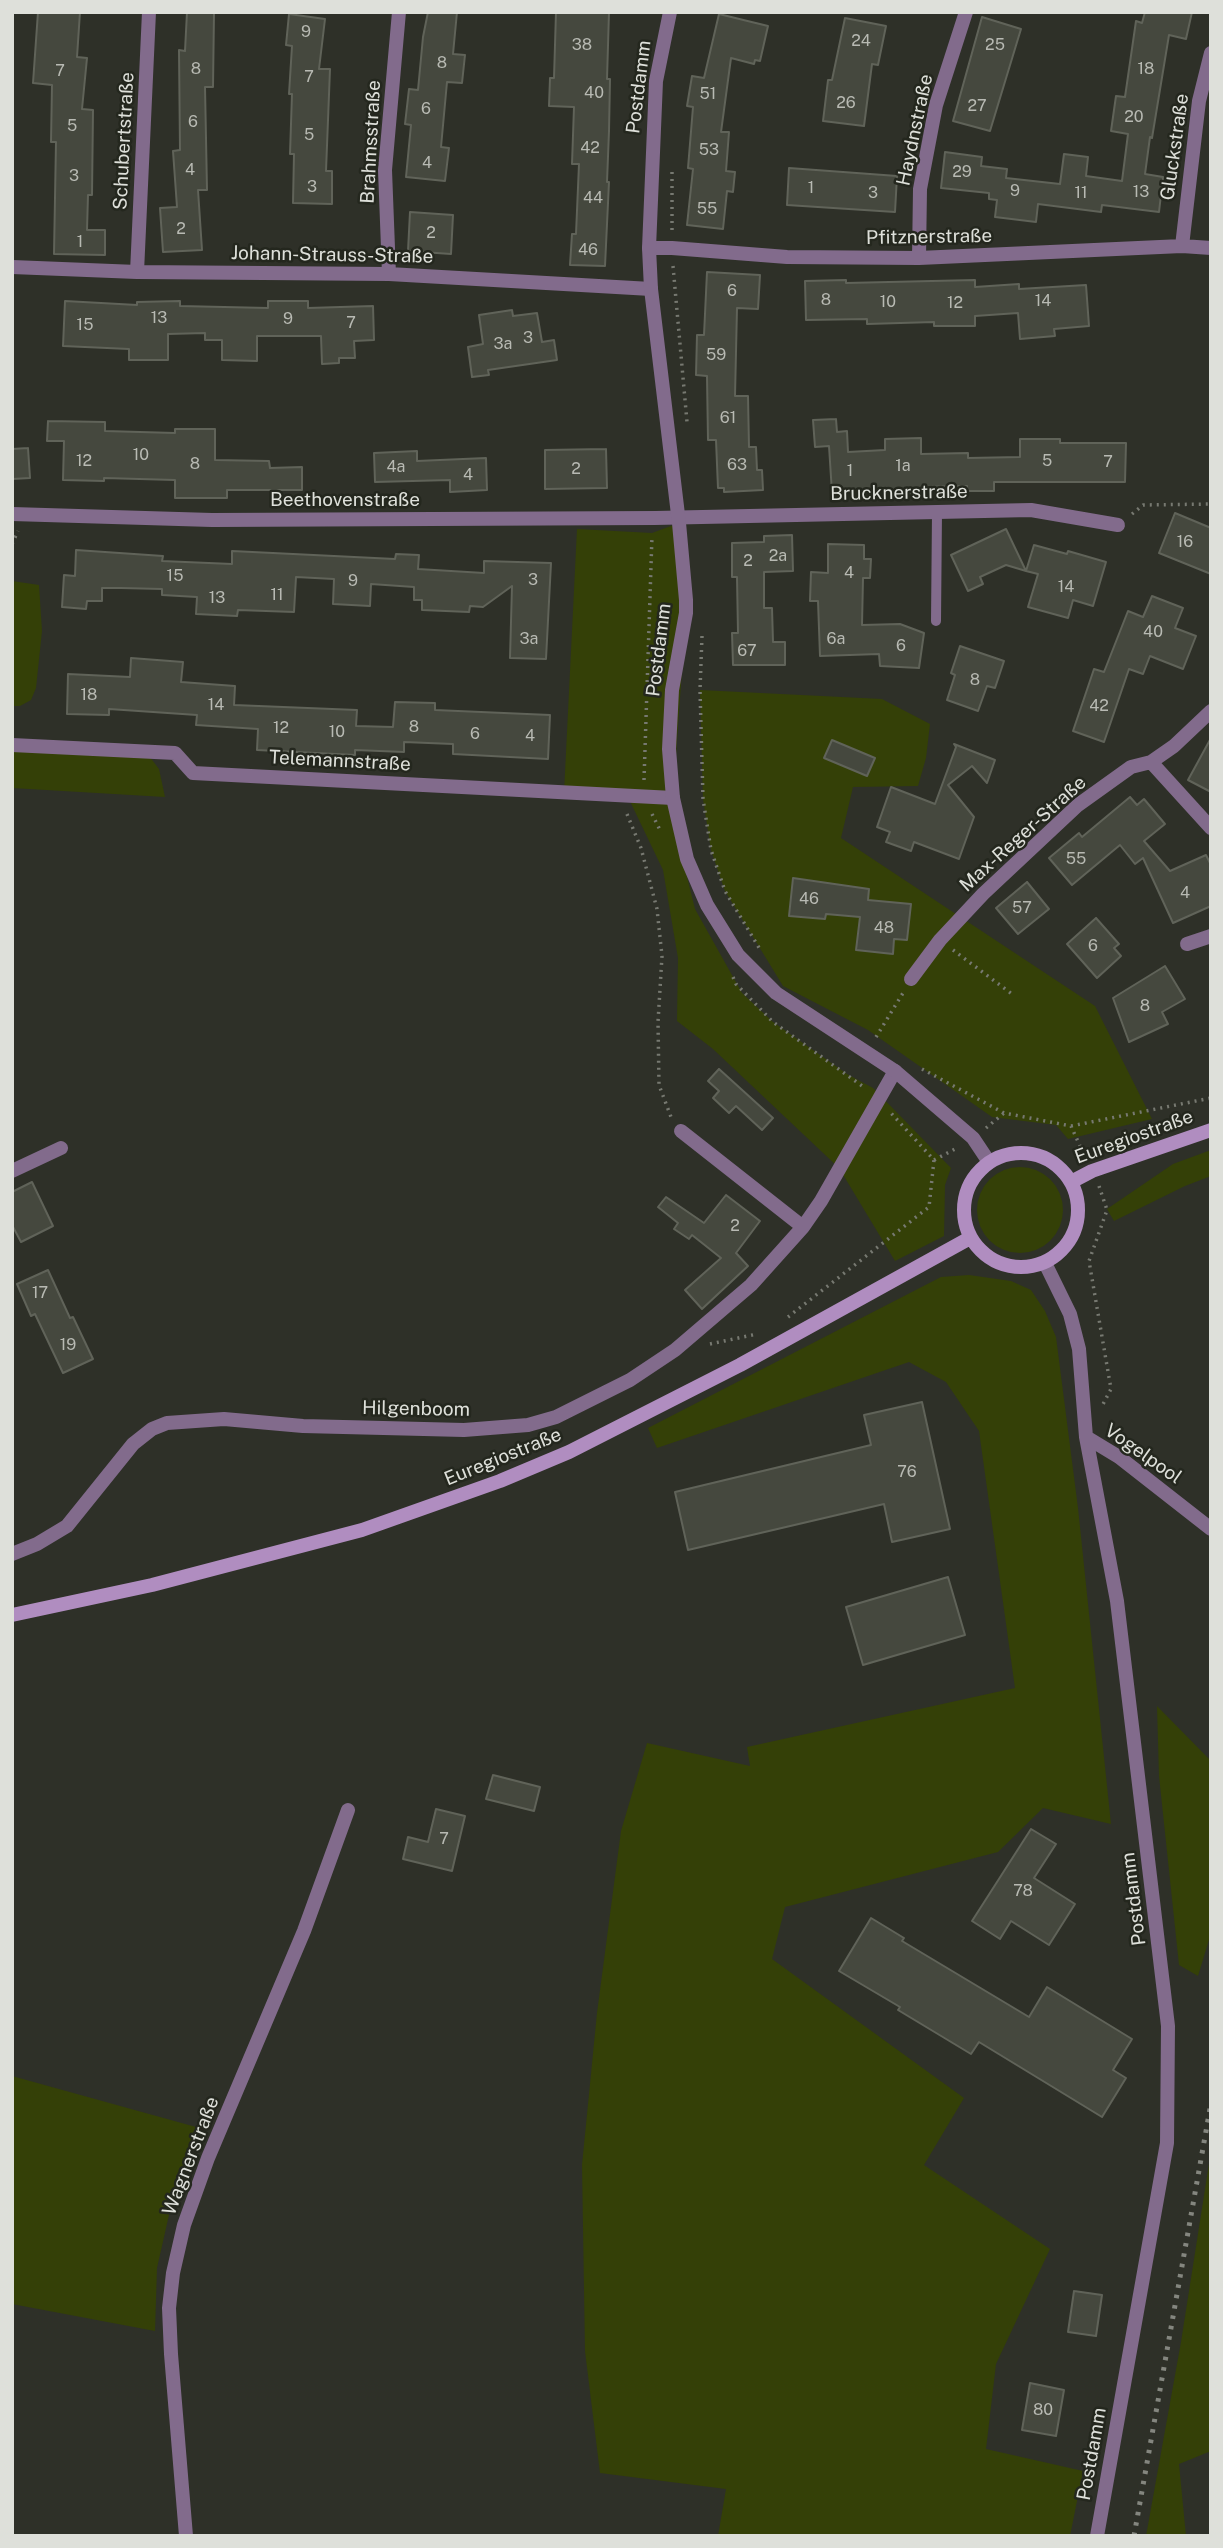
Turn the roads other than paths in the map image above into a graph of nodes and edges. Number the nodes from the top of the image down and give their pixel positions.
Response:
1 (149, 12) edge
2 (399, 12) edge
3 (670, 12) edge
4 (966, 12) edge
5 (1211, 53) edge
6 (1182, 246) junction
7 (649, 248) junction
8 (1211, 248) edge
9 (919, 258) junction
10 (12, 267) edge
11 (137, 272) junction
12 (389, 274) junction
13 (651, 289) junction
14 (937, 512) junction
15 (12, 513) edge
16 (678, 516) junction
17 (1118, 525) road end
18 (936, 621) dead end
19 (1211, 711) edge
20 (12, 745) edge
21 (1151, 762) junction
22 (673, 798) junction
23 (1211, 828) edge
24 (1211, 936) edge
25 (1187, 944) dead end
26 (911, 979) road end
27 (895, 1071) junction
28 (1211, 1130) edge
29 (681, 1131) road end
30 (61, 1148) dead end
31 (989, 1162) junction
32 (12, 1171) edge
33 (1071, 1182) junction
34 (803, 1227) junction
35 (970, 1238) junction
36 (1045, 1263) junction
37 (1086, 1437) junction
38 (1211, 1529) edge
39 (12, 1554) edge
40 (12, 1615) edge
41 (348, 1810) dead end
42 (186, 2536) edge
43 (1097, 2536) edge

1 - 11 street, Schubertstraße
2 - 12 street, Brahmsstraße
3 - 7 street, Postdamm
4 - 9 street, Haydnstraße
5 - 6 street, Gluckstraße
6 - 8 street, Pfitznerstraße
6 - 9 street, Pfitznerstraße
7 - 9 street, Pfitznerstraße
7 - 13 street, Postdamm
10 - 11 street, Johann-Strauss-Straße
11 - 12 street, Johann-Strauss-Straße
12 - 13 street, Johann-Strauss-Straße
13 - 16 street, Postdamm
14 - 16 street, Brucknerstraße
14 - 17 street, Brucknerstraße
14 - 18 lane
15 - 16 street, Beethovenstraße
16 - 22 street, Postdamm
19 - 21 street, Max-Reger-Straße
20 - 22 street, Telemannstraße
21 - 23 street
21 - 26 street, Max-Reger-Straße
22 - 27 street, Postdamm
24 - 25 street
27 - 31 street, Postdamm
27 - 34 street, Hilgenboom
28 - 33 main road, Euregiostraße
29 - 34 street
30 - 32 street
31 - 33 main road
31 - 35 main road
33 - 36 main road
34 - 39 street, Hilgenboom
35 - 36 main road
35 - 40 main road, Euregiostraße
36 - 37 street, Postdamm
37 - 38 street, Vogelpool
37 - 43 street, Postdamm
41 - 42 street, Wagnerstraße

